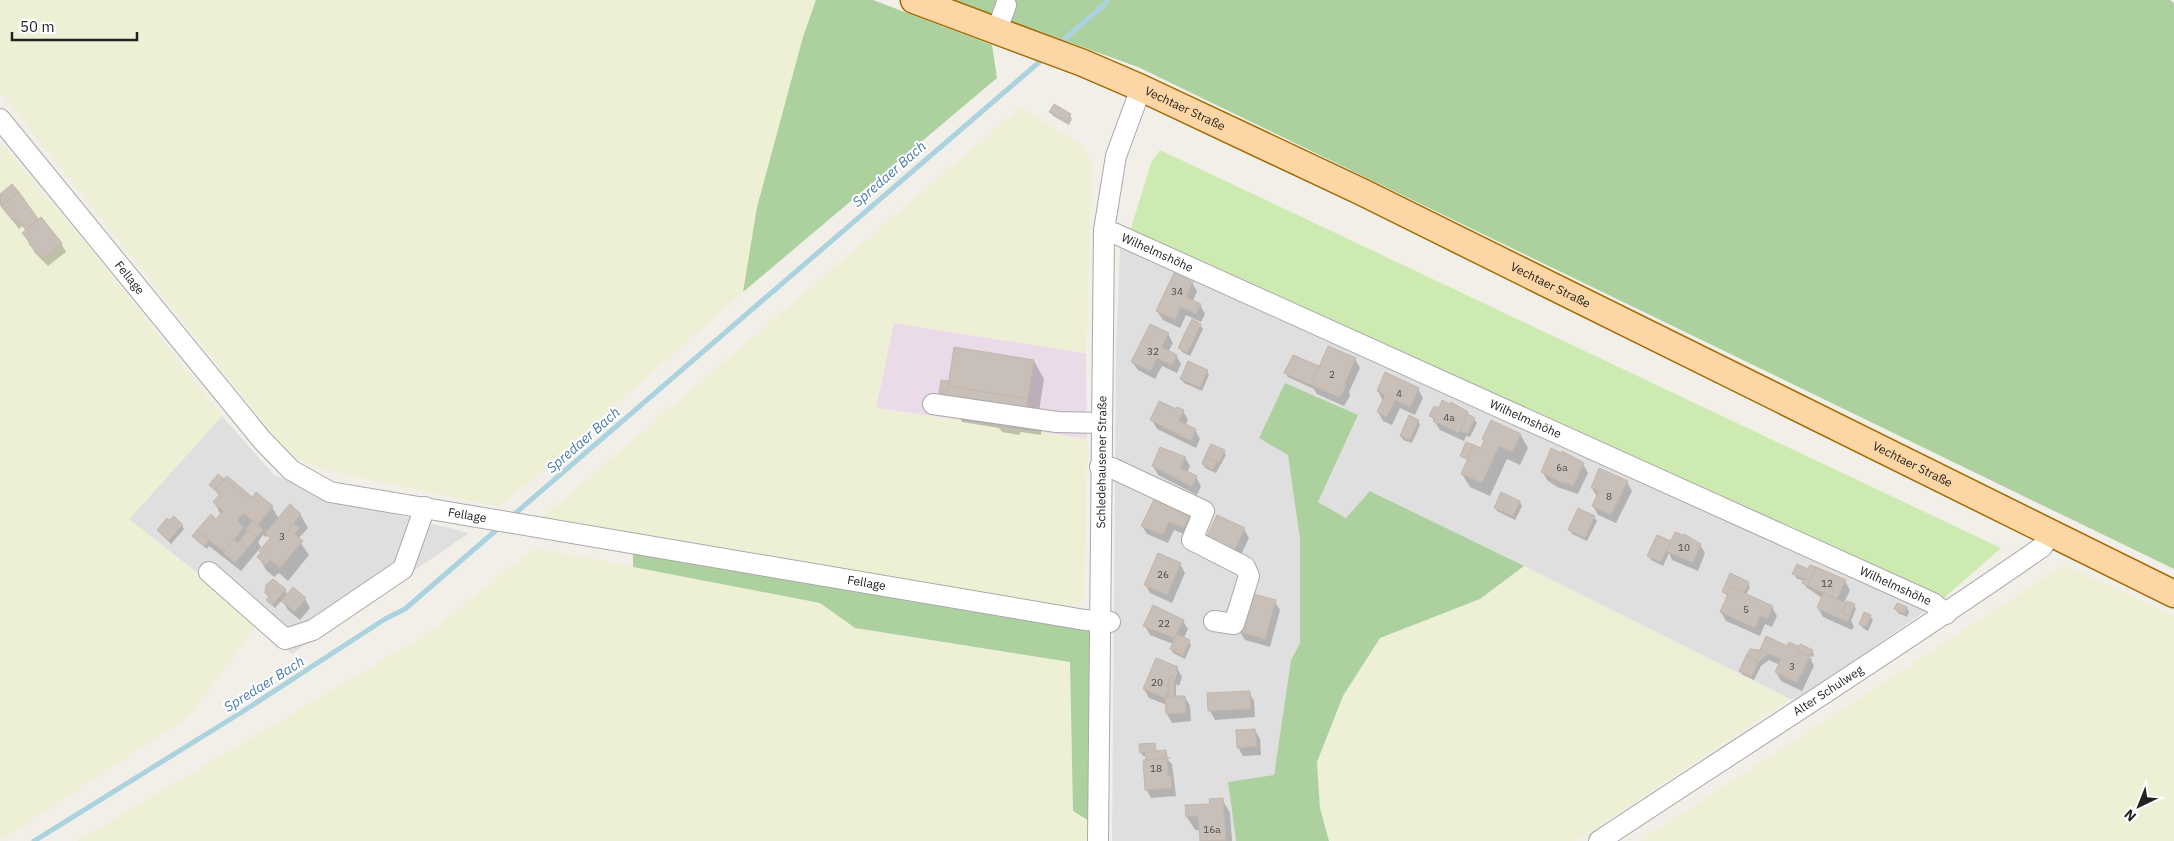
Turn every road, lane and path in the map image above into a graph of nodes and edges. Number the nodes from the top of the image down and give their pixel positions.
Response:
1 (914, 0) edge
2 (1141, 88) junction
3 (0, 119) edge
4 (1104, 230) junction
5 (933, 404) dead end
6 (1102, 423) junction
7 (1100, 467) junction
8 (426, 507) junction
9 (2050, 534) junction
10 (209, 572) dead end
11 (2174, 594) edge
12 (1946, 614) junction
13 (1214, 621) dead end
14 (1105, 622) junction
15 (1098, 841) edge
16 (1599, 841) edge

1 - 2 main road, Vechtaer Straße
2 - 4 street, Schledehausener Straße
2 - 9 main road, Vechtaer Straße
3 - 8 street, Fellage
4 - 6 street, Schledehausener Straße
4 - 12 street, Wilhelmshöhe
5 - 6 street
6 - 7 street, Schledehausener Straße
7 - 13 street
7 - 14 street, Schledehausener Straße
8 - 10 street
8 - 14 street, Fellage
9 - 11 main road, Vechtaer Straße
9 - 12 street, Alter Schulweg
12 - 16 street, Alter Schulweg
14 - 15 street, Schledehausener Straße

